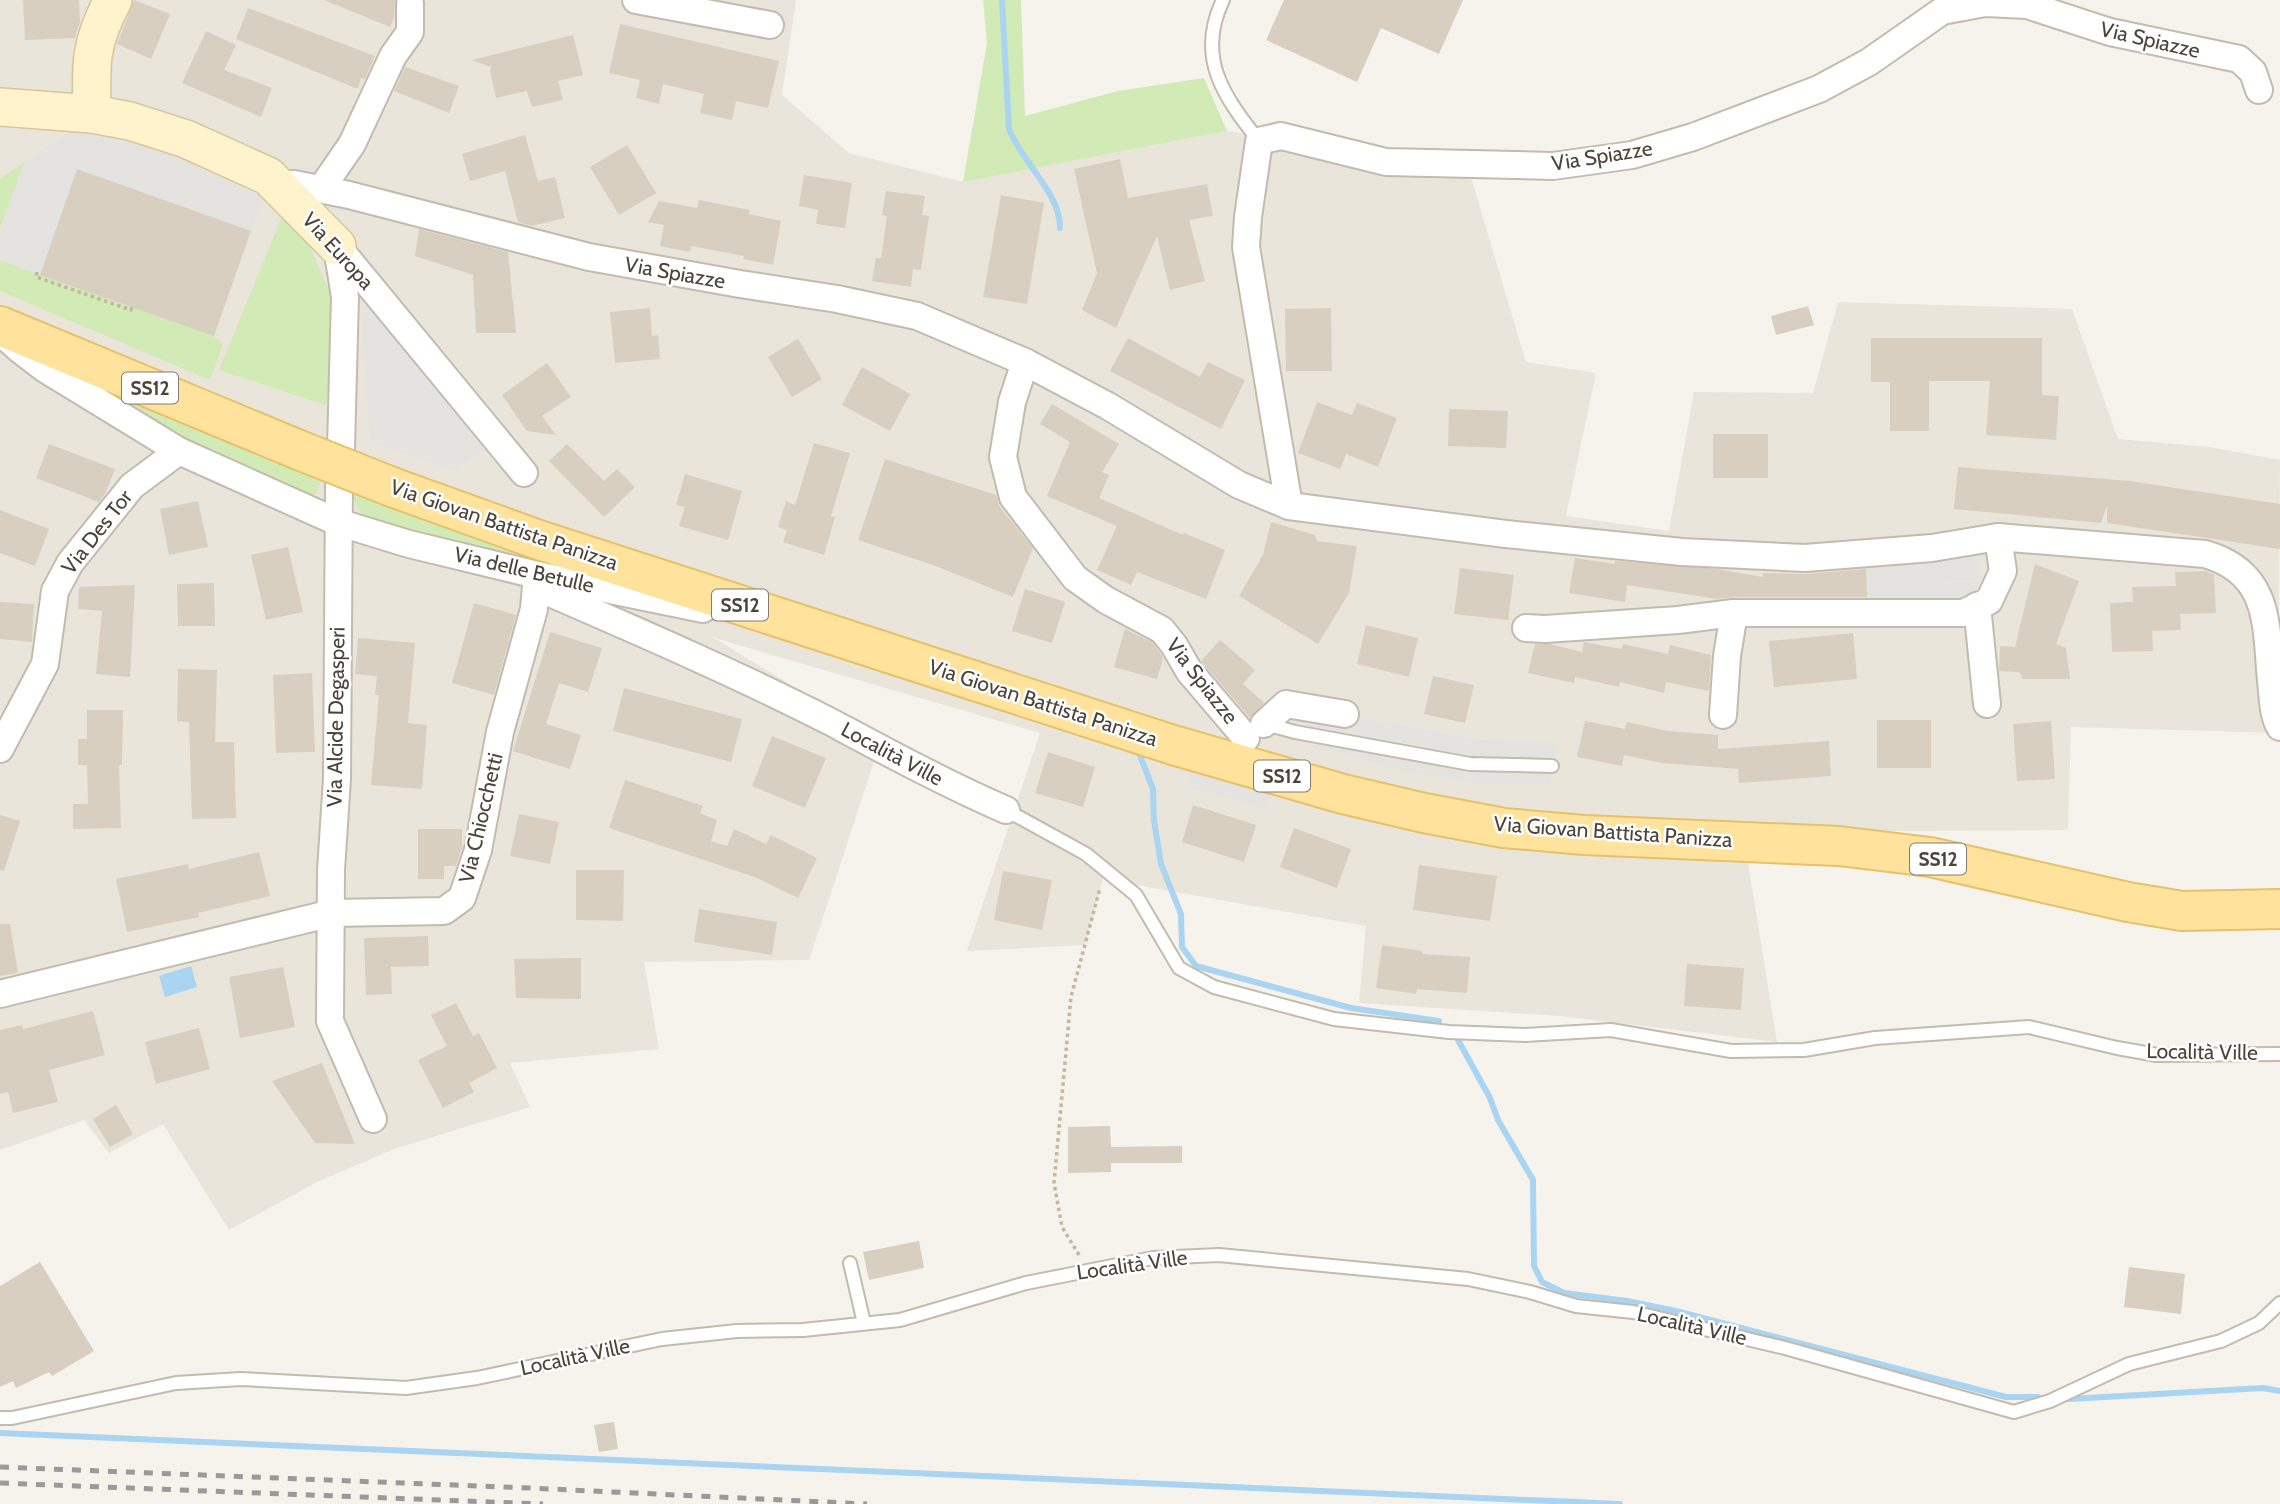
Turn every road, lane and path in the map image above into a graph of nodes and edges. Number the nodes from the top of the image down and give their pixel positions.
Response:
1 (113, 0) edge
2 (636, 0) edge
3 (1223, 0) edge
4 (410, 5) dead end
5 (770, 25) dead end
6 (2259, 90) dead end
7 (0, 107) edge
8 (52, 110) junction
9 (92, 114) junction
10 (0, 135) edge
11 (1259, 141) junction
12 (276, 186) junction
13 (321, 189) junction
14 (337, 246) junction
15 (37, 272) dead end
16 (132, 307) dead end
17 (0, 328) edge
18 (1025, 362) junction
19 (341, 447) dead end
20 (179, 451) junction
21 (524, 472) dead end
22 (339, 486) dead end
23 (1289, 506) junction
24 (337, 522) junction
25 (1998, 537) junction
26 (536, 590) junction
27 (1977, 606) junction
28 (1734, 613) junction
29 (1526, 628) dead end
30 (835, 636) junction
31 (1987, 704) dead end
32 (1345, 714) dead end
33 (1723, 715) dead end
34 (2280, 727) edge
35 (1242, 744) junction
36 (0, 749) edge
37 (1552, 766) dead end
38 (1006, 810) joint
39 (1104, 869) junction
40 (2280, 909) edge
41 (332, 913) junction
42 (0, 995) edge
43 (2280, 1054) edge
44 (373, 1119) dead end
45 (850, 1263) dead end
46 (1089, 1271) junction
47 (2280, 1303) edge
48 (864, 1324) junction
49 (0, 1418) edge

1 - 9 street
2 - 5 street
3 - 11 lane
4 - 13 street
6 - 11 street, Via Spiazze
7 - 8 street, Via Europa
8 - 9 street, Via Europa
8 - 10 street
9 - 12 street, Via Europa
11 - 23 street
12 - 13 street, Via Spiazze
12 - 14 street, Via Europa
13 - 18 street, Via Spiazze
14 - 19 street
14 - 21 street, Via Europa
15 - 16 path
17 - 20 street, Via delle Betulle
17 - 30 main road, Via Giovan Battista Panizza / SS12, bridge
18 - 23 street, Via Spiazze
18 - 35 street, Via Spiazze
20 - 24 street, Via delle Betulle
20 - 36 street, Via Des Tor
22 - 24 street, Via Alcide Degasperi
23 - 25 street, Via Spiazze
24 - 26 street, Via delle Betulle
24 - 41 street, Via Alcide Degasperi
25 - 27 street
25 - 34 street, Via Spiazze
26 - 30 street, Via delle Betulle
26 - 38 street, Località Ville
26 - 41 street, Via Chiocchetti
27 - 28 street
27 - 31 street
28 - 29 street
28 - 33 street
30 - 35 main road, Via Giovan Battista Panizza / SS12
32 - 35 street
35 - 37 lane
35 - 40 main road, Via Giovan Battista Panizza / SS12
38 - 39 lane, Località Ville
39 - 43 lane, Località Ville
39 - 46 path
41 - 42 street
41 - 44 street, Via Alcide Degasperi
45 - 48 lane
46 - 47 lane, Località Ville
46 - 48 lane, Località Ville
48 - 49 lane, Località Ville

